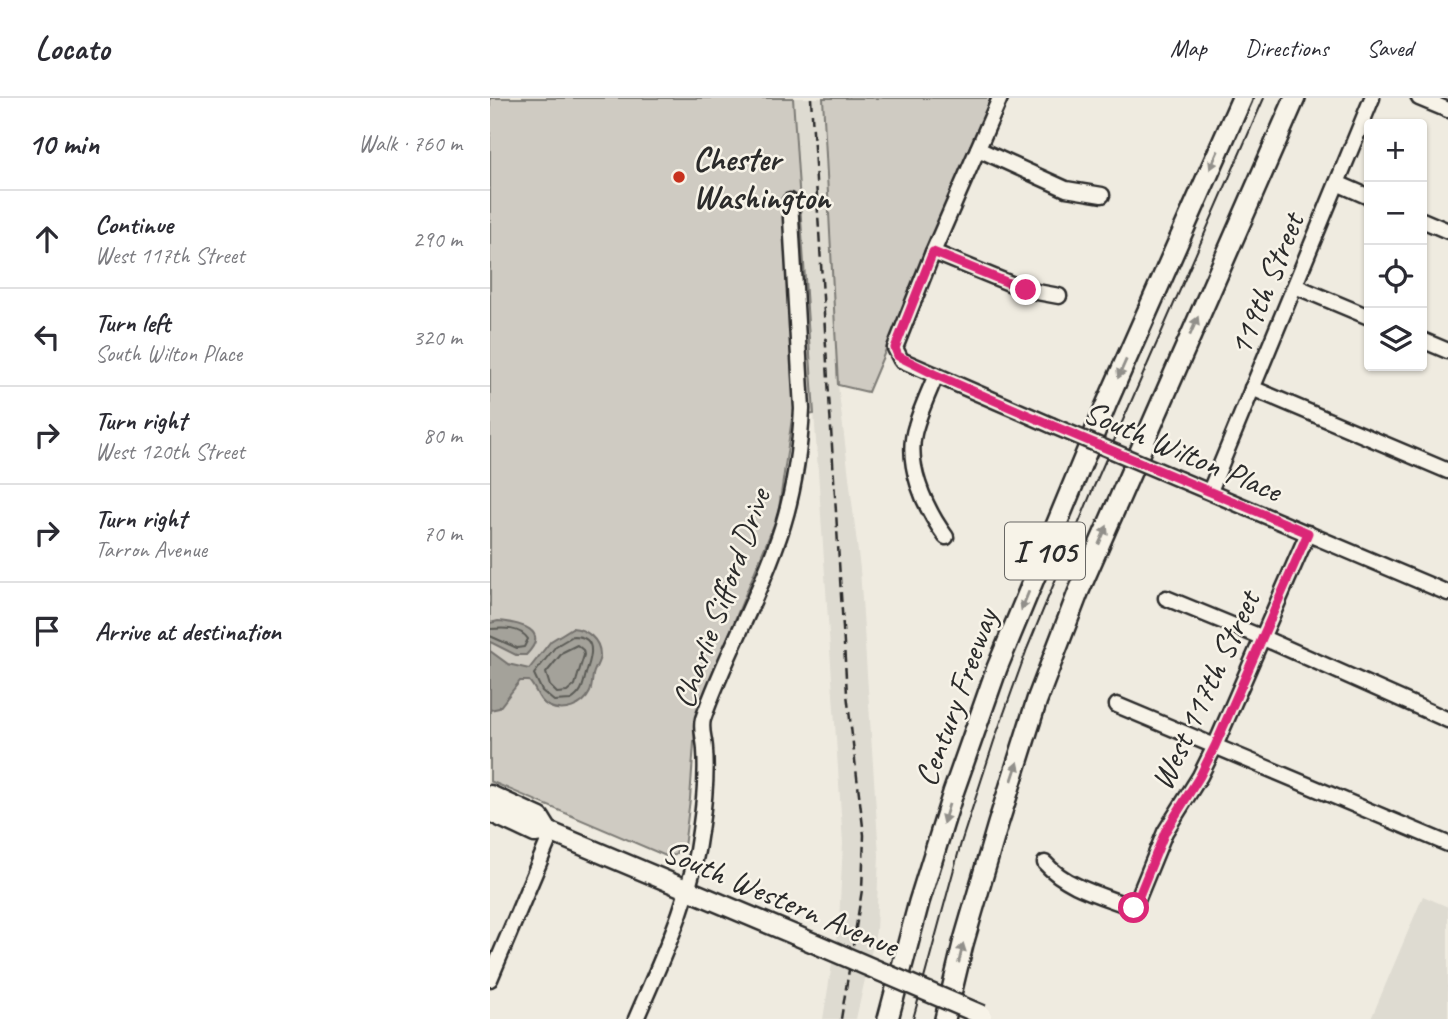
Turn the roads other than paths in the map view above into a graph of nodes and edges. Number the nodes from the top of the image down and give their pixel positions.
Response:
1 (1000, 98) edge
2 (1242, 98) edge
3 (1295, 98) edge
4 (1371, 98) edge
5 (1419, 98) edge
6 (1448, 110) edge
7 (978, 149) junction
8 (1337, 183) junction
9 (1102, 195) dead end
10 (1364, 195) edge
11 (790, 201) dead end
12 (1427, 222) edge
13 (1448, 231) edge
14 (933, 252) junction
15 (1295, 286) junction
16 (1059, 296) dead end
17 (1364, 315) edge
18 (1427, 342) edge
19 (1448, 351) edge
20 (936, 375) junction
21 (1252, 388) junction
22 (1448, 471) edge
23 (1210, 491) junction
24 (1308, 533) junction
25 (946, 537) dead end
26 (1448, 593) edge
27 (1166, 598) dead end
28 (1261, 637) junction
29 (1117, 705) dead end
30 (1448, 720) edge
31 (1215, 746) junction
32 (490, 795) edge
33 (490, 812) edge
34 (550, 832) junction
35 (1448, 844) edge
36 (1045, 863) dead end
37 (689, 888) junction
38 (490, 979) edge
39 (986, 1017) edge
40 (636, 1019) edge
41 (888, 1019) edge
42 (945, 1019) edge

1 - 7 street
2 -> 41 highway, Century Freeway / I 105
42 -> 3 highway, I 105
4 - 8 street, 119th Street
5 - 6 street
7 - 9 street
7 - 14 street
8 - 10 street
8 - 15 street, 119th Street
11 - 37 street, Charlie Sifford Drive
12 - 13 street
14 - 16 street
14 - 20 street, South Wilton Place
15 - 17 street
15 - 21 street, 119th Street
18 - 19 street
20 - 23 street, South Wilton Place, bridge
20 - 25 street
21 - 22 street
21 - 23 street, 119th Street
23 - 24 street, South Wilton Place
24 - 26 street, South Wilton Place
24 - 28 street, West 117th Street
27 - 28 street
28 - 30 street
28 - 31 street, West 117th Street
29 - 31 street
31 - 35 street
31 - 36 street, West 117th Street
32 - 34 main road, South Western Avenue
33 - 34 main road, South Western Avenue
34 - 37 main road, South Western Avenue
34 - 38 street
37 - 39 main road, South Western Avenue, bridge
37 - 40 street, Charlie Sifford Drive

